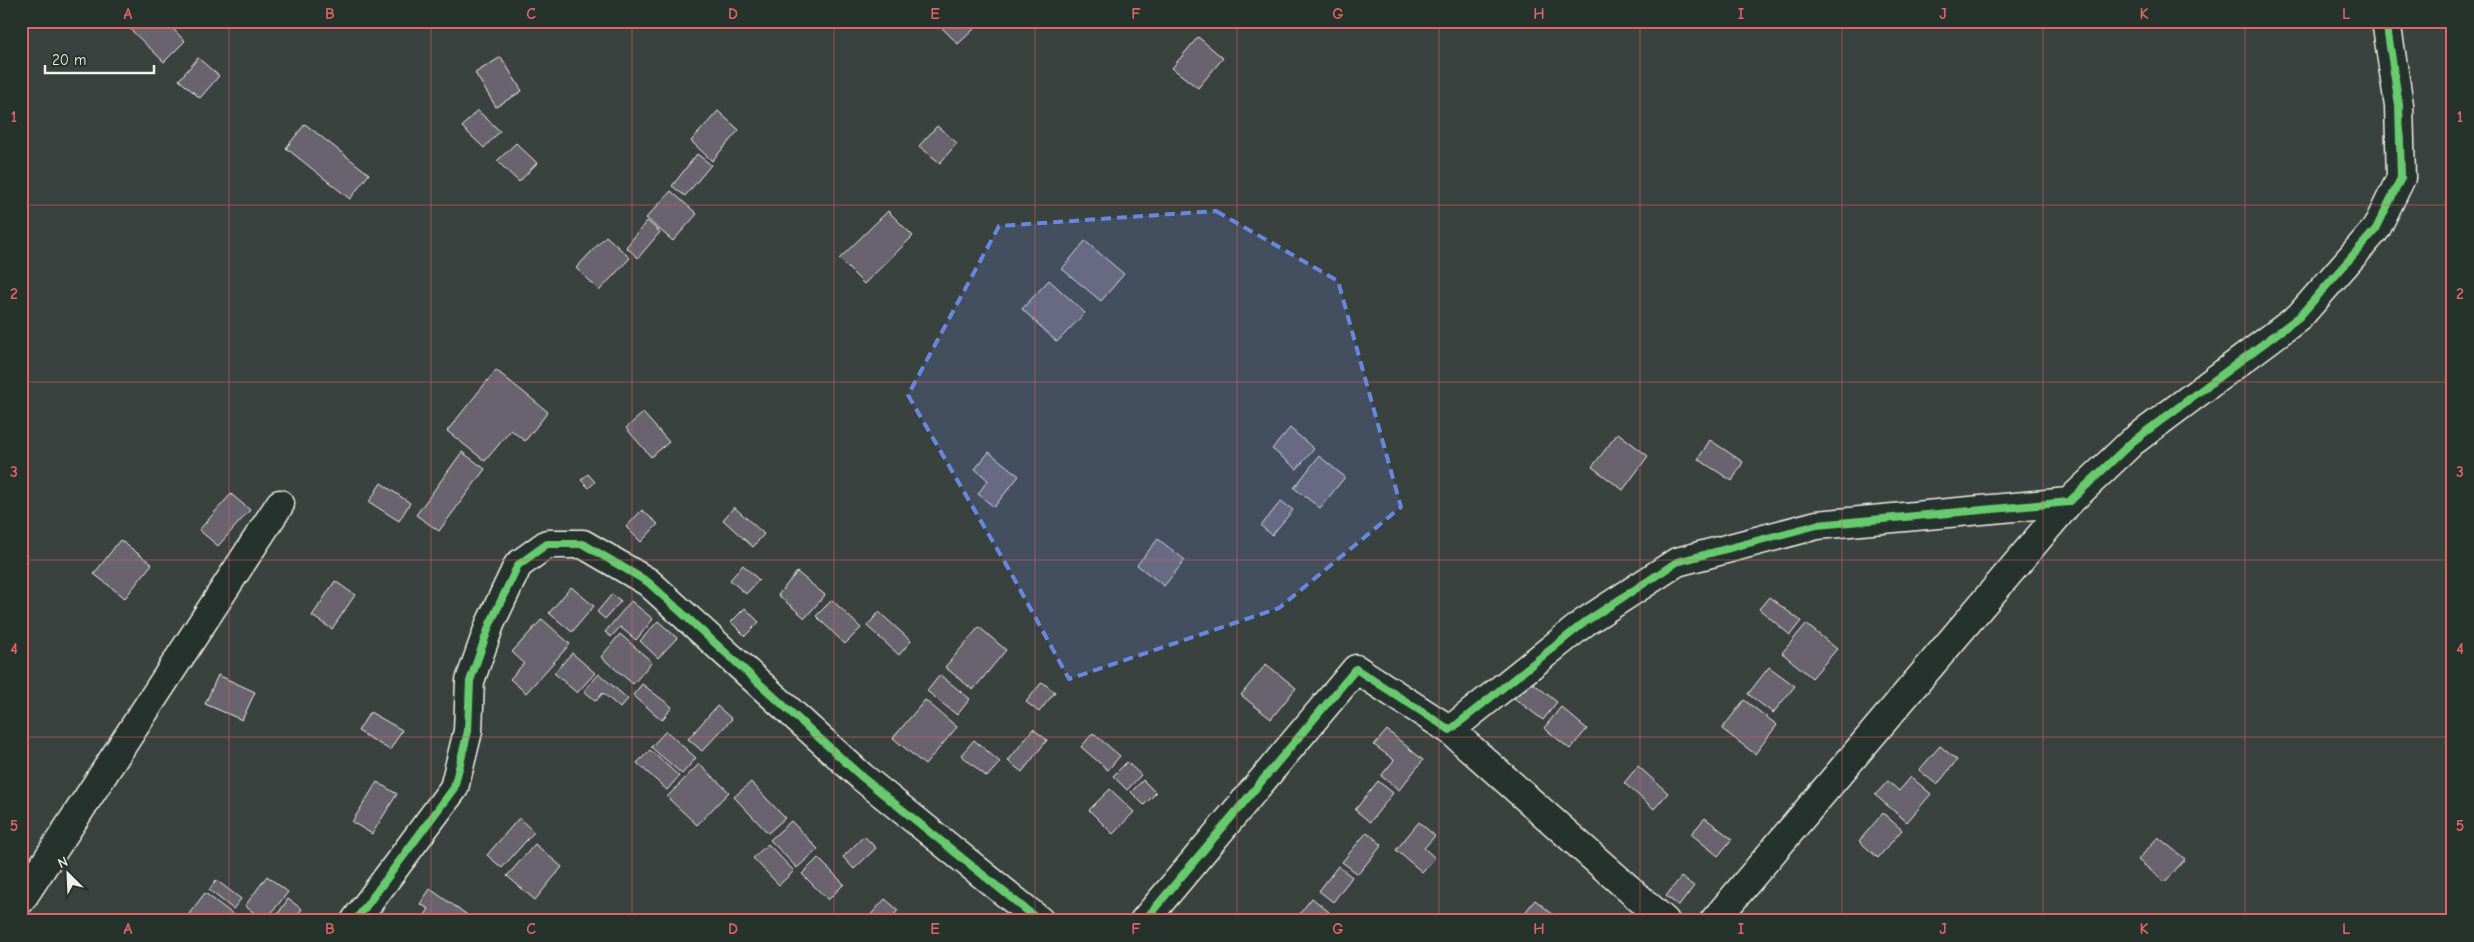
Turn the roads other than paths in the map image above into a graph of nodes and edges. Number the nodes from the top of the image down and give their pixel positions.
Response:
1 (2386, 21) edge
2 (2069, 502) junction
3 (280, 504) dead end
4 (1450, 730) junction
5 (21, 900) edge
6 (355, 921) edge
7 (1040, 921) edge
8 (1144, 921) edge
9 (1665, 921) edge
10 (1714, 921) edge

1 - 2 street
2 - 4 street
2 - 10 street
3 - 5 street
4 - 8 street
4 - 9 street
6 - 7 street

